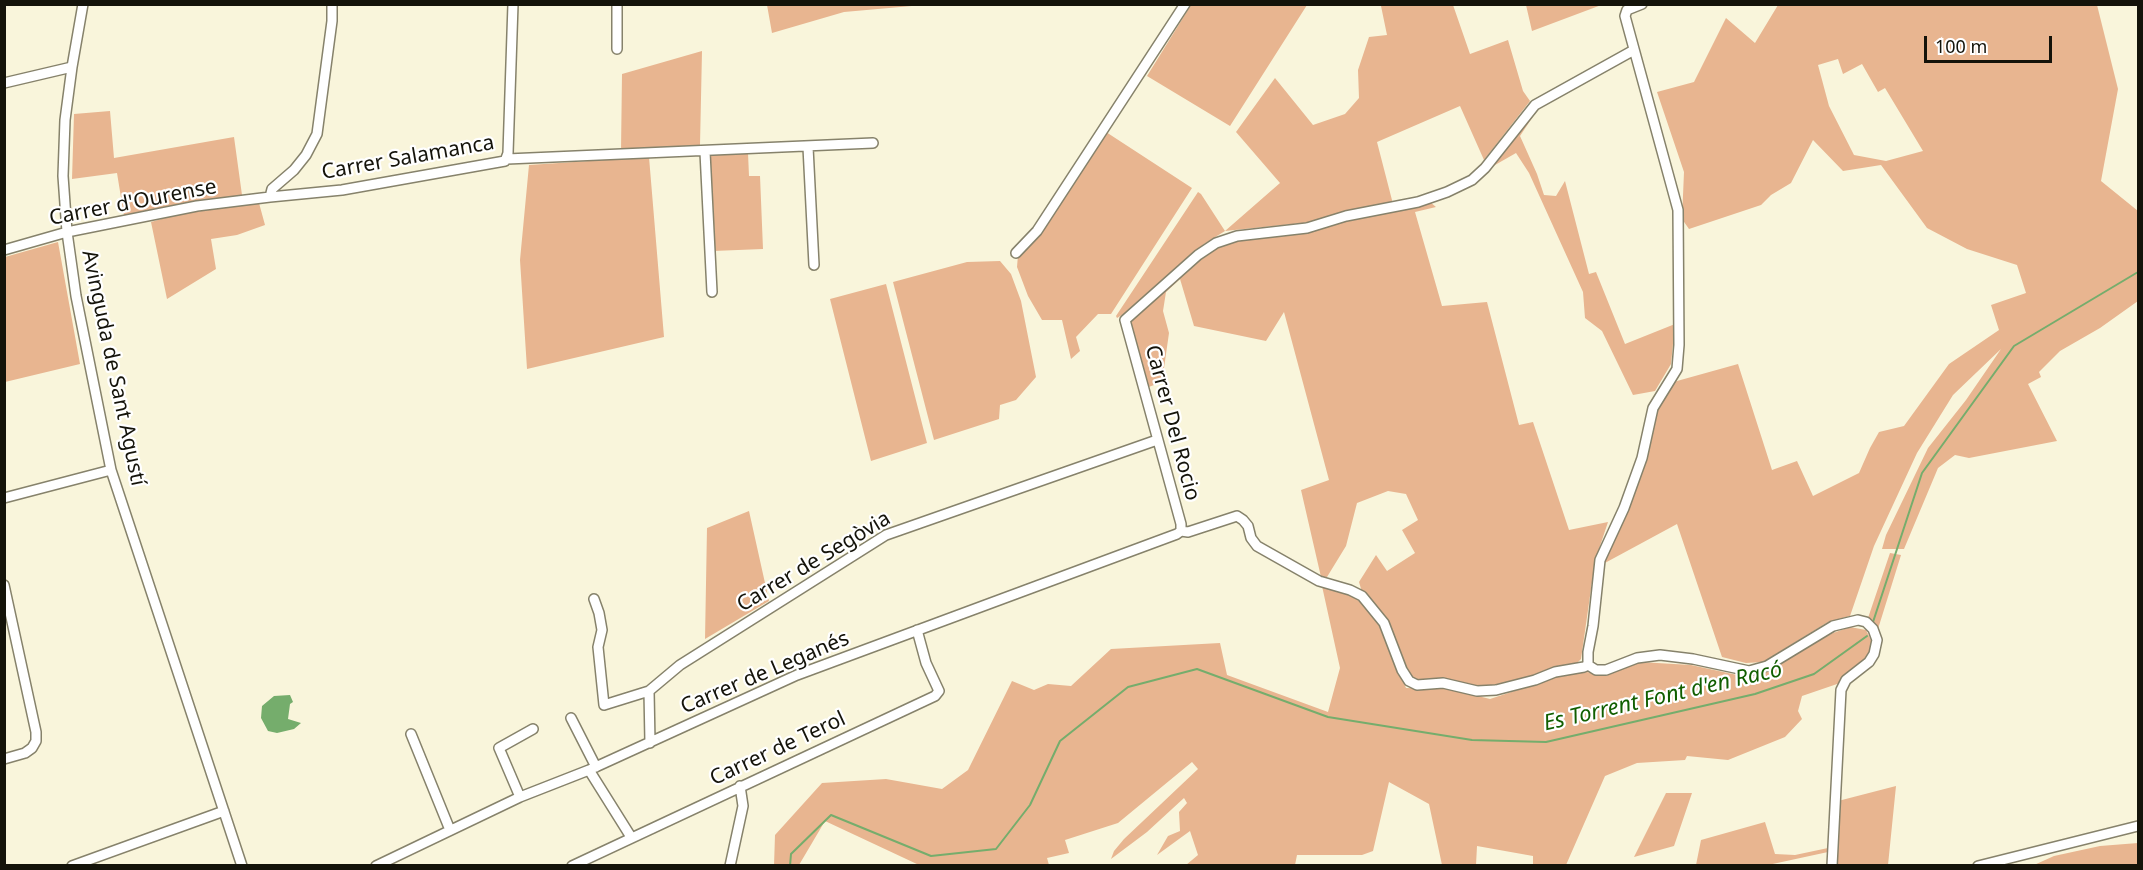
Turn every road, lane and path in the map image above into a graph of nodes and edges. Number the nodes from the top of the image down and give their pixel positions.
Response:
1 (83, 4) edge
2 (332, 4) edge
3 (513, 4) edge
4 (617, 4) edge
5 (1185, 4) edge
6 (1642, 4) edge
7 (618, 49) dead end
8 (1634, 50) junction
9 (72, 67) junction
10 (4, 83) edge
11 (873, 144) dead end
12 (808, 147) junction
13 (705, 152) junction
14 (507, 159) junction
15 (270, 196) junction
16 (67, 232) junction
17 (4, 250) edge
18 (1016, 254) dead end
19 (814, 265) dead end
20 (712, 292) dead end
21 (1157, 440) junction
22 (111, 470) junction
23 (4, 498) edge
24 (1179, 533) junction
25 (4, 585) edge
26 (594, 599) dead end
27 (917, 630) junction
28 (1588, 664) junction
29 (649, 691) junction
30 (571, 718) dead end
31 (533, 729) dead end
32 (411, 734) dead end
33 (650, 743) junction
34 (4, 759) edge
35 (592, 769) junction
36 (740, 786) junction
37 (520, 797) junction
38 (224, 812) junction
39 (2139, 826) edge
40 (450, 830) junction
41 (631, 837) junction
42 (72, 866) edge
43 (242, 866) edge
44 (376, 866) edge
45 (572, 866) edge
46 (730, 866) edge
47 (1832, 866) edge
48 (1978, 866) edge

1 - 9 street, Avinguda de Sant Agustí
2 - 15 street
3 - 14 street, Carrer Salamanca
4 - 7 street
5 - 18 street
6 - 8 street
8 - 21 street, Carrer Del Rocio
8 - 28 street
9 - 10 street
9 - 16 street, Avinguda de Sant Agustí
11 - 12 street
12 - 13 street
12 - 19 street
13 - 14 street
13 - 20 street
14 - 15 street, Carrer Salamanca
15 - 16 street, Carrer d'Ourense
16 - 17 street, Carrer d'Ourense
16 - 22 street, Avinguda de Sant Agustí
21 - 24 street, Carrer Del Rocio
21 - 29 street, Carrer de Segòvia
22 - 23 street
22 - 38 street, Avinguda de Sant Agustí
24 - 27 street, Carrer de Leganés
24 - 28 street, Carrer de Leganés
25 - 34 street
26 - 29 street, Carrer de Segòvia
27 - 33 street, Carrer de Leganés
27 - 36 street, Carrer de Terol
28 - 47 street
29 - 33 street
30 - 35 street
31 - 37 street
32 - 40 street
33 - 35 street, Carrer de Leganés
35 - 37 street, Carrer de Leganés
35 - 41 street
36 - 41 street, Carrer de Terol
36 - 46 street
37 - 40 street, Carrer de Leganés
38 - 42 street
38 - 43 street, Avinguda de Sant Agustí
39 - 48 street
40 - 44 street, Carrer de Leganés
41 - 45 street, Carrer de Terol

